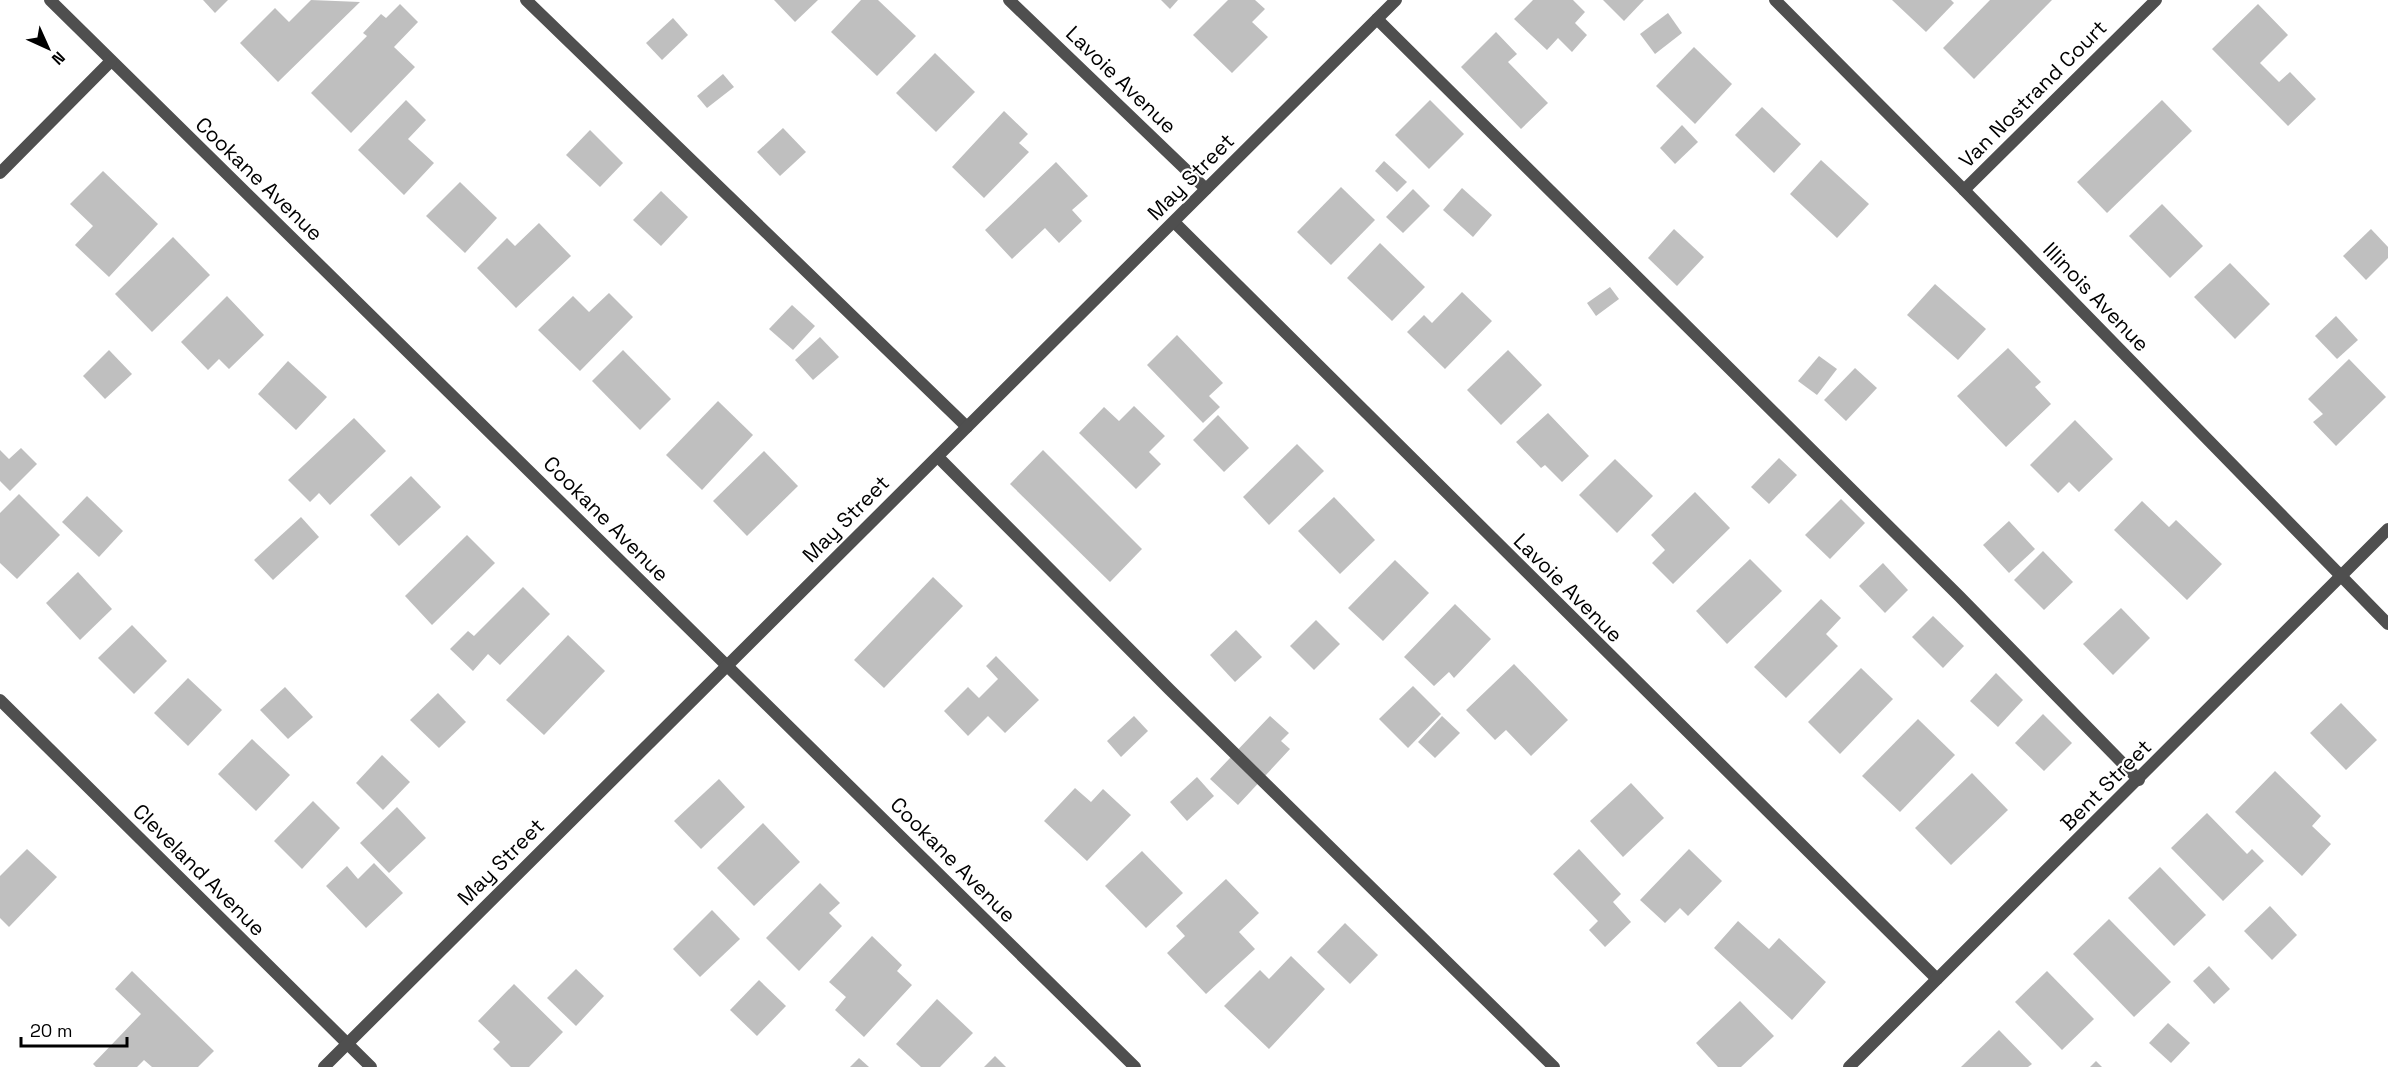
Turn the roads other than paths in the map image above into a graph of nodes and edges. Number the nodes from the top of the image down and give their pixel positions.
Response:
1 (50, 0) edge
2 (526, 0) edge
3 (1009, 0) edge
4 (1396, 0) edge
5 (1774, 0) edge
6 (2156, 0) edge
7 (1377, 19) junction
8 (111, 62) junction
9 (0, 173) edge
10 (1206, 189) junction
11 (1964, 190) junction
12 (1174, 222) junction
13 (967, 427) junction
14 (938, 457) junction
15 (2388, 529) edge
16 (2341, 577) junction
17 (2388, 624) edge
18 (726, 664) junction
19 (0, 700) edge
20 (2139, 780) junction
21 (1937, 979) junction
22 (348, 1044) junction
23 (324, 1067) edge
24 (371, 1067) edge
25 (1135, 1067) edge
26 (1554, 1067) edge
27 (1849, 1067) edge

1 - 8 street, Cookane Avenue
2 - 13 street
3 - 10 street, Lavoie Avenue
4 - 7 street, May Street
5 - 11 street, Illinois Avenue
6 - 11 street, Van Nostrand Court
7 - 10 street, May Street
7 - 20 street
8 - 9 street
8 - 18 street, Cookane Avenue
10 - 12 street, May Street
11 - 16 street, Illinois Avenue
12 - 13 street, May Street
12 - 21 street, Lavoie Avenue
13 - 14 street, May Street
14 - 18 street, May Street
14 - 26 street
15 - 16 street, Bent Street
16 - 17 street, Illinois Avenue
16 - 20 street, Bent Street
18 - 22 street, May Street
18 - 25 street, Cookane Avenue
19 - 22 street, Cleveland Avenue
20 - 21 street, Bent Street
21 - 27 street, Bent Street
22 - 23 street, May Street
22 - 24 street, Cleveland Avenue

